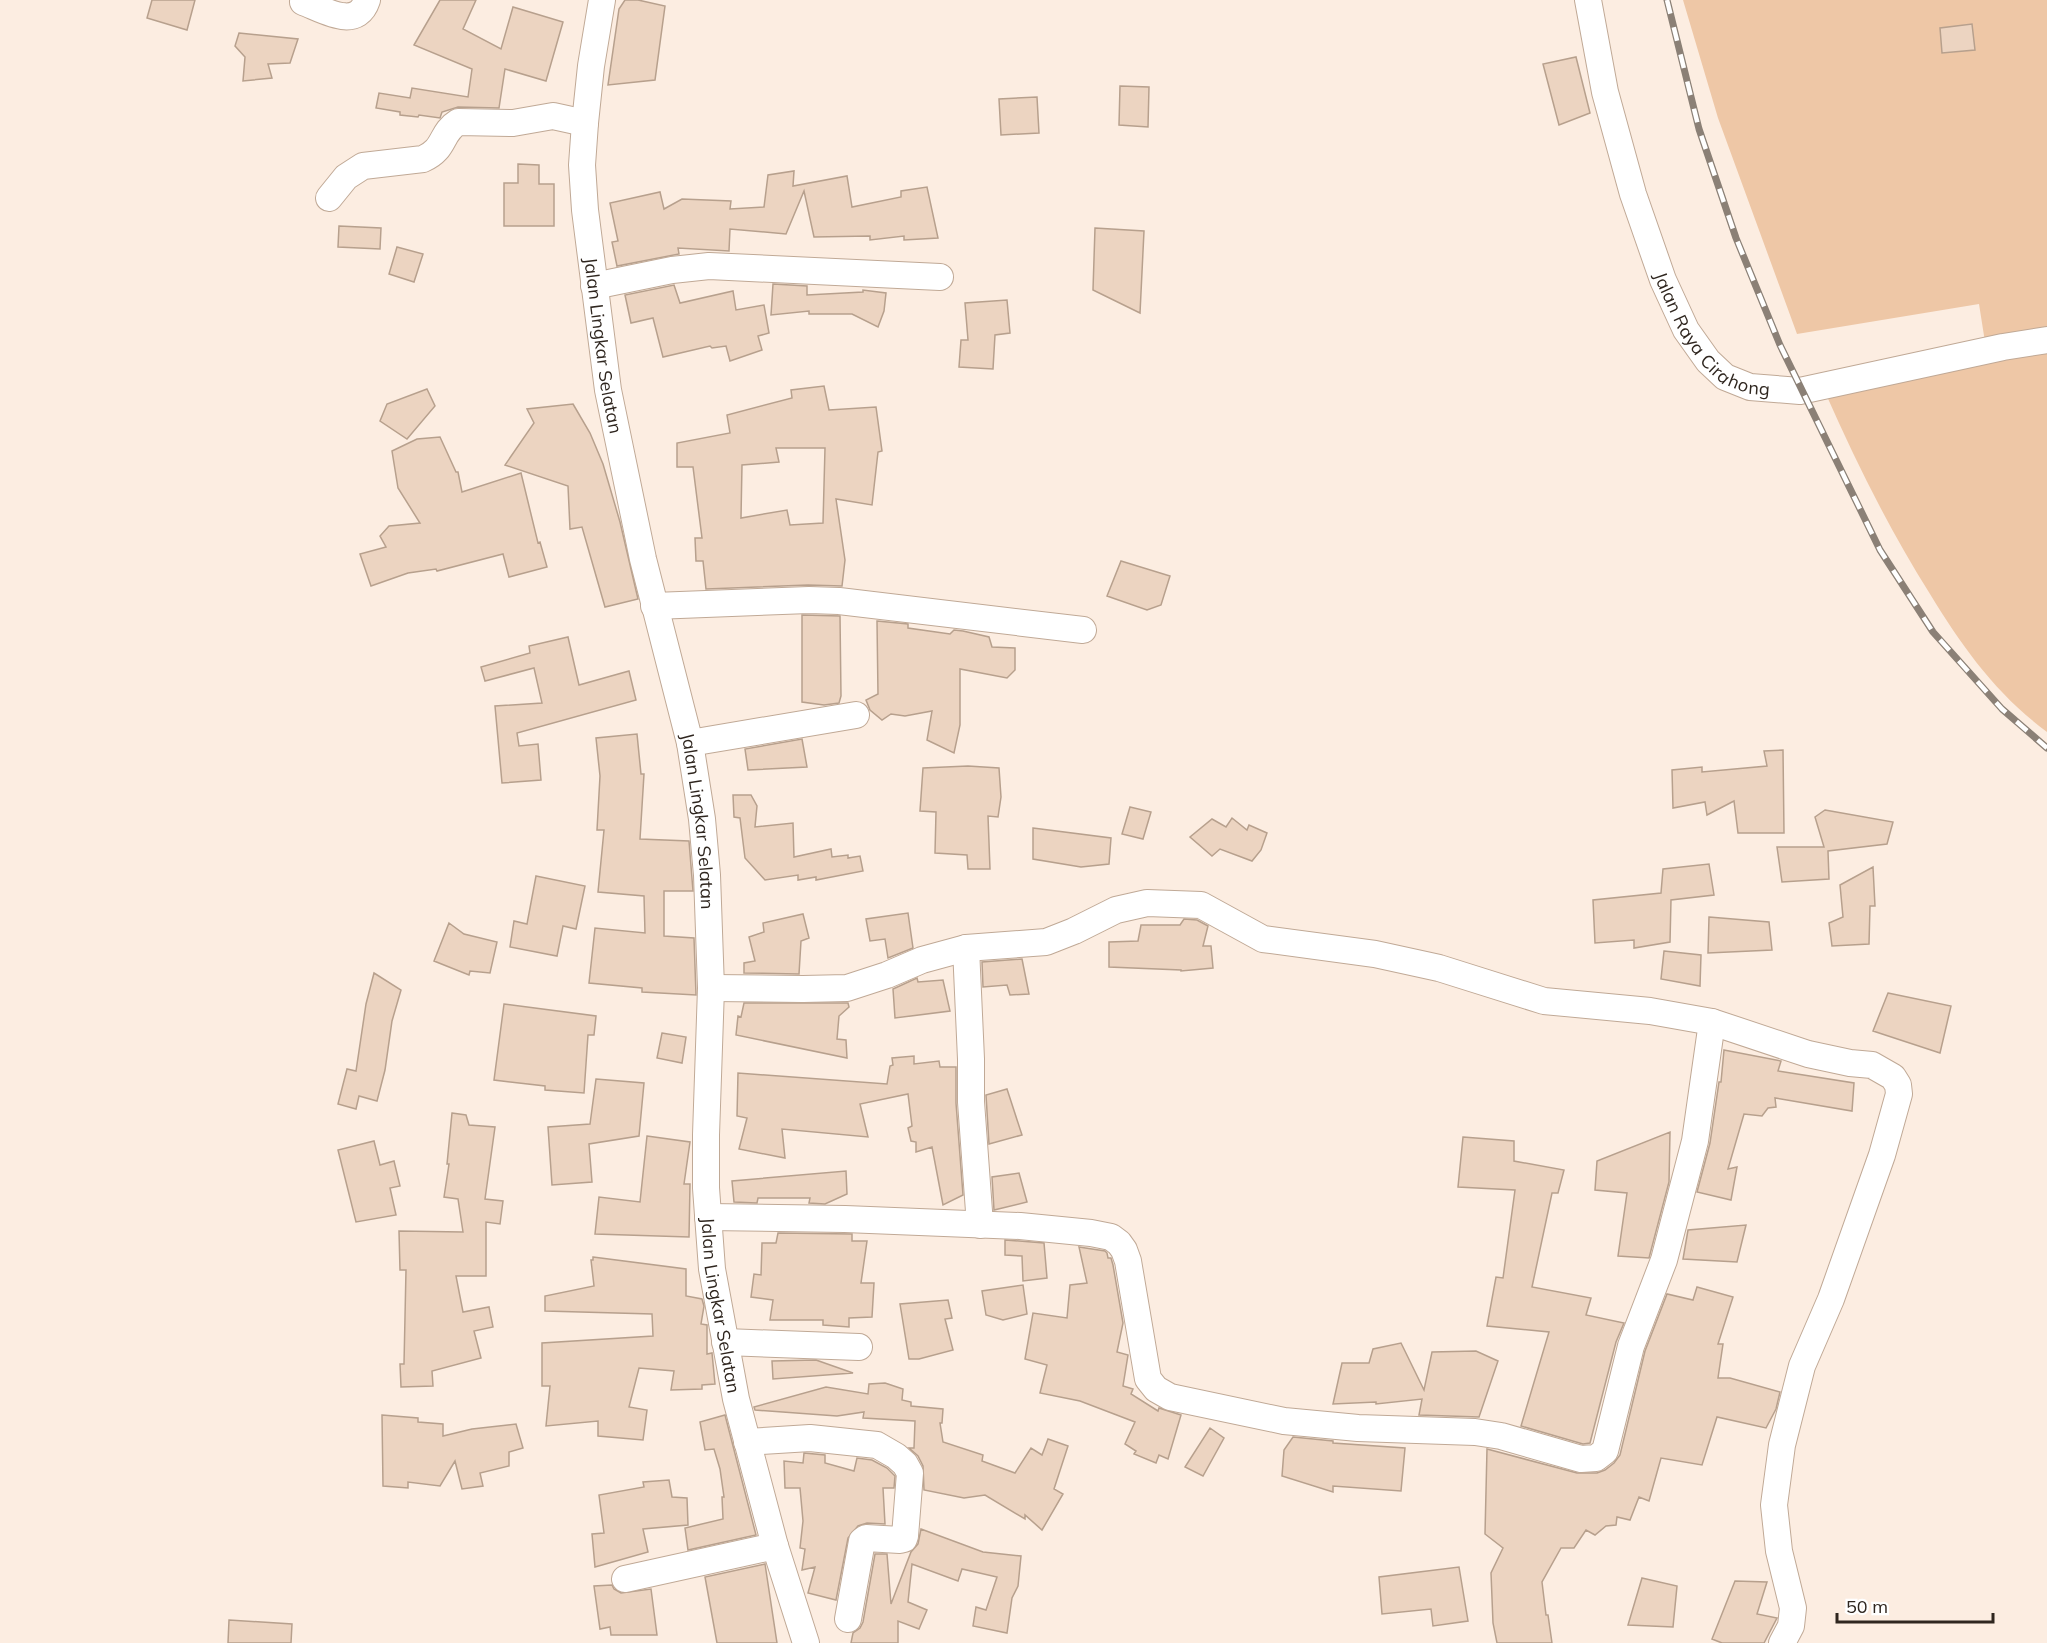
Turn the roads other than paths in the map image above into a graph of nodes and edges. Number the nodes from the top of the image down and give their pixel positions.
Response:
1 (367, 0) edge
2 (603, 0) edge
3 (1588, 0) edge
4 (303, 2) dead end
5 (585, 123) junction
6 (329, 198) dead end
7 (940, 277) dead end
8 (594, 286) junction
9 (2047, 340) edge
10 (654, 606) junction
11 (1083, 630) dead end
12 (856, 715) dead end
13 (690, 743) junction
14 (966, 948) junction
15 (711, 988) junction
16 (1712, 1022) junction
17 (708, 1218) junction
18 (980, 1225) junction
19 (725, 1342) junction
20 (859, 1347) dead end
21 (747, 1442) junction
22 (775, 1546) junction
23 (625, 1579) dead end
24 (848, 1619) dead end
25 (806, 1643) edge
26 (1782, 1643) edge

1 - 4 street
2 - 5 street, Jalan Lingkar Selatan
3 - 9 street, Jalan Raya Cirahong
5 - 6 street
5 - 8 street, Jalan Lingkar Selatan
7 - 8 street
8 - 10 street, Jalan Lingkar Selatan
10 - 11 street
10 - 13 street, Jalan Lingkar Selatan
12 - 13 street
13 - 15 street, Jalan Lingkar Selatan
14 - 15 street
14 - 16 street
14 - 18 street
15 - 17 street, Jalan Lingkar Selatan
16 - 18 street
16 - 26 street
17 - 18 street
17 - 19 street, Jalan Lingkar Selatan
19 - 20 street
19 - 21 street, Jalan Lingkar Selatan
21 - 22 street, Jalan Lingkar Selatan
21 - 24 street
22 - 23 street
22 - 25 street, Jalan Lingkar Selatan

